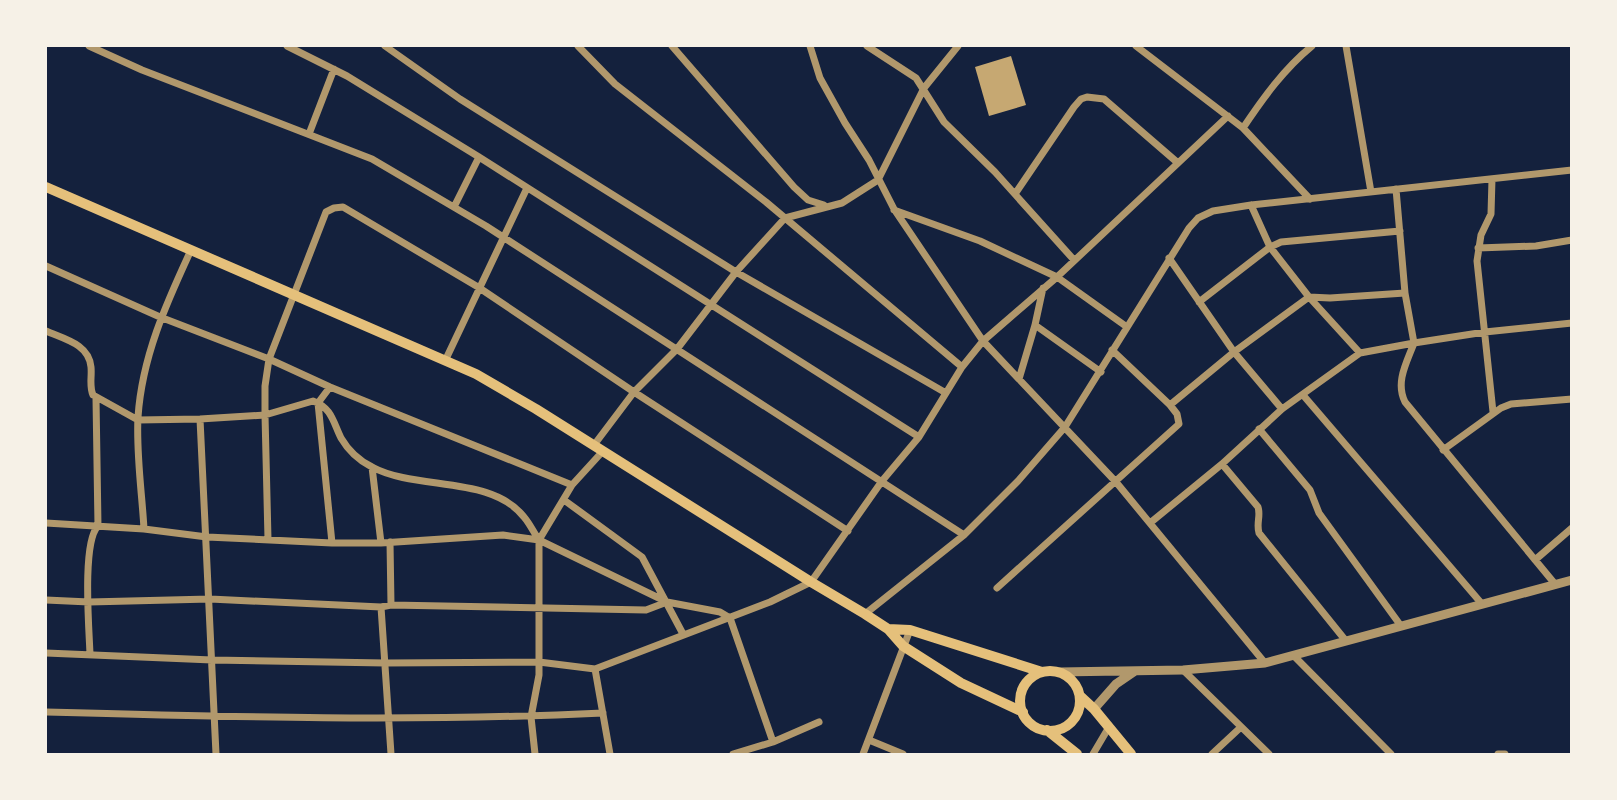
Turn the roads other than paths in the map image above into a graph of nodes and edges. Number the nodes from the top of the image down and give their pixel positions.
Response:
1 (89, 46) edge
2 (288, 46) edge
3 (385, 46) edge
4 (578, 46) edge
5 (672, 46) edge
6 (810, 46) edge
7 (867, 46) edge
8 (958, 46) edge
9 (1136, 46) edge
10 (1312, 46) edge
11 (1346, 46) edge
12 (334, 69) junction
13 (924, 88) junction
14 (1228, 116) junction
15 (1242, 128) junction
16 (309, 134) junction
17 (479, 157) junction
18 (1178, 163) junction
19 (1572, 170) edge
20 (1492, 179) junction
21 (878, 180) junction
22 (46, 187) edge
23 (527, 188) junction
24 (1396, 189) junction
25 (1371, 192) junction
26 (1015, 194) junction
27 (1310, 199) junction
28 (831, 205) junction
29 (1251, 205) junction
30 (454, 207) junction
31 (894, 209) junction
32 (785, 218) junction
33 (1400, 231) junction
34 (504, 238) junction
35 (1572, 240) edge
36 (1270, 247) junction
37 (1478, 248) junction
38 (191, 250) junction
39 (1169, 258) junction
40 (1074, 260) junction
41 (46, 265) edge
42 (736, 272) junction
43 (1056, 277) junction
44 (478, 287) junction
45 (1043, 288) junction
46 (1405, 293) junction
47 (295, 297) junction
48 (1309, 297) junction
49 (1199, 302) junction
50 (710, 304) junction
51 (160, 317) junction
52 (1572, 323) edge
53 (1035, 325) junction
54 (1127, 327) junction
55 (46, 331) edge
56 (1485, 332) junction
57 (983, 341) junction
58 (1414, 343) junction
59 (677, 349) junction
60 (1112, 350) junction
61 (1234, 352) junction
62 (1360, 353) junction
63 (270, 359) junction
64 (445, 361) junction
65 (962, 367) junction
66 (1101, 372) junction
67 (1019, 379) junction
68 (330, 387) junction
69 (634, 392) junction
70 (946, 393) junction
71 (1303, 395) junction
72 (96, 398) junction
73 (1572, 399) edge
74 (318, 403) junction
75 (1170, 405) junction
76 (1282, 409) junction
77 (1493, 412) junction
78 (265, 415) junction
79 (200, 419) junction
80 (138, 420) junction
81 (1065, 427) junction
82 (1259, 429) junction
83 (919, 437) junction
84 (599, 448) junction
85 (1443, 450) junction
86 (1222, 464) junction
87 (372, 467) junction
88 (882, 481) junction
89 (1116, 482) junction
90 (572, 485) junction
91 (564, 500) junction
92 (46, 523) edge
93 (1150, 523) junction
94 (98, 526) junction
95 (1572, 528) edge
96 (144, 529) junction
97 (848, 531) junction
98 (964, 535) junction
99 (207, 537) junction
100 (268, 539) junction
101 (539, 540) junction
102 (390, 542) junction
103 (331, 543) junction
104 (381, 543) junction
105 (1535, 560) junction
106 (1572, 580) edge
107 (811, 582) junction
108 (1555, 584) junction
109 (997, 588) dead end
110 (211, 599) junction
111 (46, 600) edge
112 (89, 602) junction
113 (667, 602) junction
114 (1482, 604) junction
115 (391, 605) junction
116 (382, 607) junction
117 (539, 607) junction
118 (865, 614) junction
119 (730, 618) junction
120 (1401, 626) junction
121 (888, 629) junction
122 (910, 630) junction
123 (683, 634) junction
124 (1346, 641) junction
125 (903, 646) junction
126 (46, 653) edge
127 (90, 654) junction
128 (1294, 656) junction
129 (212, 660) junction
130 (539, 662) junction
131 (385, 663) junction
132 (1265, 663) junction
133 (595, 669) junction
134 (1183, 670) junction
135 (1135, 671) junction
136 (1042, 672) junction
137 (1059, 672) junction
138 (1080, 696) junction
139 (1094, 709) junction
140 (46, 712) edge
141 (1023, 712) junction
142 (603, 713) junction
143 (214, 717) junction
144 (531, 717) junction
145 (388, 718) junction
146 (818, 722) dead end
147 (1109, 727) junction
148 (1241, 727) junction
149 (1047, 730) junction
150 (869, 740) junction
151 (773, 742) junction
152 (216, 754) edge
153 (391, 754) edge
154 (535, 754) edge
155 (610, 754) edge
156 (733, 754) edge
157 (863, 754) edge
158 (903, 754) edge
159 (1077, 754) edge
160 (1094, 754) edge
161 (1131, 754) edge
162 (1212, 754) edge
163 (1269, 754) edge
164 (1391, 754) edge
165 (1498, 754) edge
166 (1505, 754) edge

1 - 16 street
2 - 12 street
3 - 42 street
4 - 32 street
5 - 28 street
6 - 21 street
7 - 13 street
8 - 13 street
9 - 14 street
10 - 15 street
11 - 25 street
12 - 16 street
12 - 17 street
13 - 21 street
13 - 26 street
14 - 15 street
14 - 18 street
15 - 27 street
16 - 30 street
17 - 23 street
17 - 30 street
18 - 26 street
18 - 40 street
19 - 20 street
20 - 24 street
20 - 37 street
21 - 28 street
21 - 31 street
22 - 38 main road
23 - 34 street
23 - 50 street
24 - 25 street
24 - 33 street
25 - 27 street
26 - 40 street
27 - 29 street
28 - 32 street
29 - 36 street
29 - 39 street
30 - 34 street
31 - 43 street
31 - 57 street
32 - 42 street
32 - 65 street
33 - 36 street
33 - 46 street
34 - 44 street
34 - 59 street
35 - 37 street
36 - 48 street
36 - 49 street
37 - 56 street
38 - 47 main road
38 - 51 street
39 - 49 street
39 - 54 street
40 - 43 street
41 - 51 street
42 - 50 street
42 - 70 street
43 - 45 street
43 - 54 street
44 - 47 street
44 - 64 street
44 - 69 street
45 - 53 street
45 - 57 street
46 - 48 street
46 - 58 street
47 - 63 street
47 - 64 main road
48 - 61 street
48 - 62 street
49 - 61 street
50 - 59 street
50 - 83 street
51 - 63 street
51 - 80 street
52 - 56 street
53 - 66 street
53 - 67 street
54 - 60 street
55 - 72 street
56 - 58 street
56 - 77 street
57 - 65 street
57 - 67 street
58 - 62 street
58 - 85 street
59 - 69 street
59 - 88 street
60 - 66 street
60 - 75 street
61 - 75 street
61 - 76 street
62 - 71 street
63 - 68 street
63 - 78 street
64 - 84 main road
65 - 70 street
66 - 81 street
67 - 81 street
68 - 74 street
68 - 90 street
69 - 84 street
69 - 97 street
70 - 83 street
71 - 76 street
71 - 114 street
72 - 80 street
72 - 94 street
73 - 77 street
74 - 78 street
74 - 87 street
74 - 103 street
75 - 89 street
76 - 82 street
77 - 85 street
78 - 79 street
78 - 100 street
79 - 80 street
79 - 99 street
80 - 96 street
81 - 89 street
81 - 98 street
82 - 86 street
82 - 120 street
83 - 88 street
84 - 90 street
84 - 107 main road
85 - 105 street
86 - 93 street
86 - 124 street
87 - 101 street
87 - 104 street
88 - 97 street
88 - 98 street
89 - 93 street
89 - 109 street
90 - 91 street
91 - 101 street
91 - 113 street
92 - 94 street
93 - 132 street
94 - 96 street
94 - 112 street
95 - 105 street
96 - 99 street
97 - 107 street
98 - 118 street
99 - 100 street
99 - 110 street
100 - 103 street
101 - 102 street
101 - 113 street
101 - 117 street
102 - 104 street
102 - 115 street
103 - 104 street
105 - 108 street
106 - 108 street
107 - 118 main road
107 - 119 street
108 - 114 street
110 - 112 street
110 - 116 street
110 - 129 street
111 - 112 street
112 - 127 street
113 - 117 street
113 - 119 street
113 - 123 street
114 - 120 street
115 - 116 street
115 - 117 street
116 - 131 street
117 - 130 street
118 - 121 main road
119 - 123 street
119 - 151 street
120 - 124 street
121 - 122 main road
121 - 125 main road
122 - 125 street
122 - 136 main road
123 - 133 street
124 - 128 street
125 - 141 main road
125 - 150 street
126 - 127 street
127 - 129 street
128 - 132 street
128 - 164 street
129 - 131 street
129 - 143 street
130 - 131 street
130 - 133 street
130 - 144 street
131 - 145 street
132 - 134 street
133 - 142 street
134 - 135 street
134 - 148 street
135 - 137 street
135 - 139 street
136 - 137 main road
136 - 141 main road
137 - 138 main road
138 - 139 main road
138 - 149 main road
139 - 147 main road
140 - 143 street
141 - 149 main road
142 - 144 street
142 - 155 street
143 - 145 street
143 - 152 street
144 - 145 street
144 - 154 street
145 - 153 street
146 - 151 street
147 - 160 street
147 - 161 main road
148 - 162 street
148 - 163 street
149 - 159 main road
150 - 157 street
150 - 158 street
151 - 156 street
165 - 166 street

